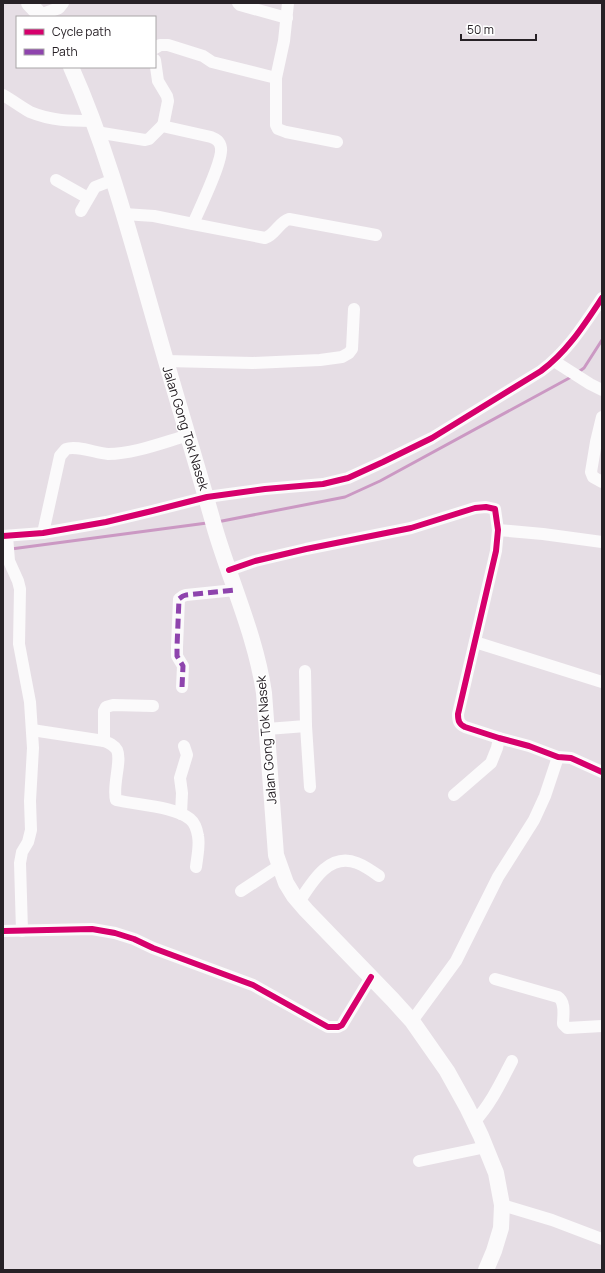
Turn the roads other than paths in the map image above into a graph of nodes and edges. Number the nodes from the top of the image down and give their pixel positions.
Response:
1 (29, 3) edge
2 (63, 3) edge
3 (238, 3) edge
4 (288, 3) edge
5 (41, 16) edge
6 (287, 18) junction
7 (156, 48) edge
8 (156, 67) edge
9 (71, 68) edge
10 (276, 78) junction
11 (3, 95) edge
12 (94, 126) junction
13 (163, 126) junction
14 (336, 142) dead end
15 (56, 180) dead end
16 (113, 180) junction
17 (88, 198) junction
18 (81, 211) dead end
19 (124, 214) junction
20 (193, 224) junction
21 (376, 235) dead end
22 (602, 298) edge
23 (354, 309) dead end
24 (166, 361) junction
25 (558, 363) junction
26 (602, 390) edge
27 (602, 416) edge
28 (189, 435) junction
29 (602, 482) edge
30 (208, 499) junction
31 (498, 530) junction
32 (43, 533) junction
33 (6, 537) edge
34 (602, 542) edge
35 (8, 565) edge
36 (229, 570) junction
37 (235, 590) junction
38 (475, 642) junction
39 (305, 671) dead end
40 (602, 682) edge
41 (182, 687) dead end
42 (153, 706) dead end
43 (306, 726) junction
44 (267, 729) junction
45 (32, 730) junction
46 (499, 738) junction
47 (104, 741) junction
48 (184, 746) dead end
49 (558, 757) junction
50 (602, 772) edge
51 (310, 787) dead end
52 (454, 795) dead end
53 (181, 814) junction
54 (279, 866) junction
55 (196, 867) dead end
56 (379, 876) dead end
57 (241, 891) dead end
58 (299, 902) junction
59 (3, 931) edge
60 (22, 931) junction
61 (371, 977) junction
62 (495, 979) dead end
63 (412, 1021) junction
64 (602, 1026) edge
65 (512, 1061) dead end
66 (474, 1122) junction
67 (486, 1148) junction
68 (419, 1161) dead end
69 (502, 1205) junction
70 (602, 1238) edge
71 (486, 1270) edge

1 - 5 main road
2 - 5 street
3 - 6 street
4 - 6 street
6 - 10 street
7 - 10 street
8 - 13 street
9 - 12 main road, Jalan Gong Tok Nasek
10 - 14 street
11 - 12 street
12 - 13 street
12 - 16 main road, Jalan Gong Tok Nasek
13 - 20 street
15 - 17 street
16 - 17 street
16 - 19 main road, Jalan Gong Tok Nasek
17 - 18 street
19 - 20 street
19 - 24 main road, Jalan Gong Tok Nasek
20 - 21 street
22 - 25 street
23 - 24 street
24 - 28 main road, Jalan Gong Tok Nasek
25 - 26 street
25 - 30 street
27 - 29 street
28 - 30 main road, Jalan Gong Tok Nasek
28 - 32 street
30 - 32 street
30 - 36 main road, Jalan Gong Tok Nasek
31 - 34 street
31 - 36 street
31 - 38 street
32 - 33 street
33 - 35 street
35 - 45 street
36 - 37 main road, Jalan Gong Tok Nasek
37 - 41 street
37 - 44 main road, Jalan Gong Tok Nasek
38 - 40 street
38 - 46 street
39 - 43 street
42 - 47 street
43 - 44 street
43 - 51 street
44 - 54 main road, Jalan Gong Tok Nasek
45 - 47 street
45 - 60 street
46 - 49 street
46 - 52 street
47 - 53 street
48 - 53 street
49 - 50 street
49 - 63 street
53 - 55 street
54 - 57 street
54 - 58 main road, Jalan Gong Tok Nasek
56 - 58 street
58 - 61 main road, Jalan Gong Tok Nasek
59 - 60 street
60 - 61 street
61 - 63 main road, Jalan Gong Tok Nasek
62 - 64 street
63 - 66 main road, Jalan Gong Tok Nasek
65 - 66 street
66 - 67 main road, Jalan Gong Tok Nasek
67 - 68 street
67 - 69 main road, Jalan Gong Tok Nasek
69 - 70 street
69 - 71 main road, Jalan Gong Tok Nasek

